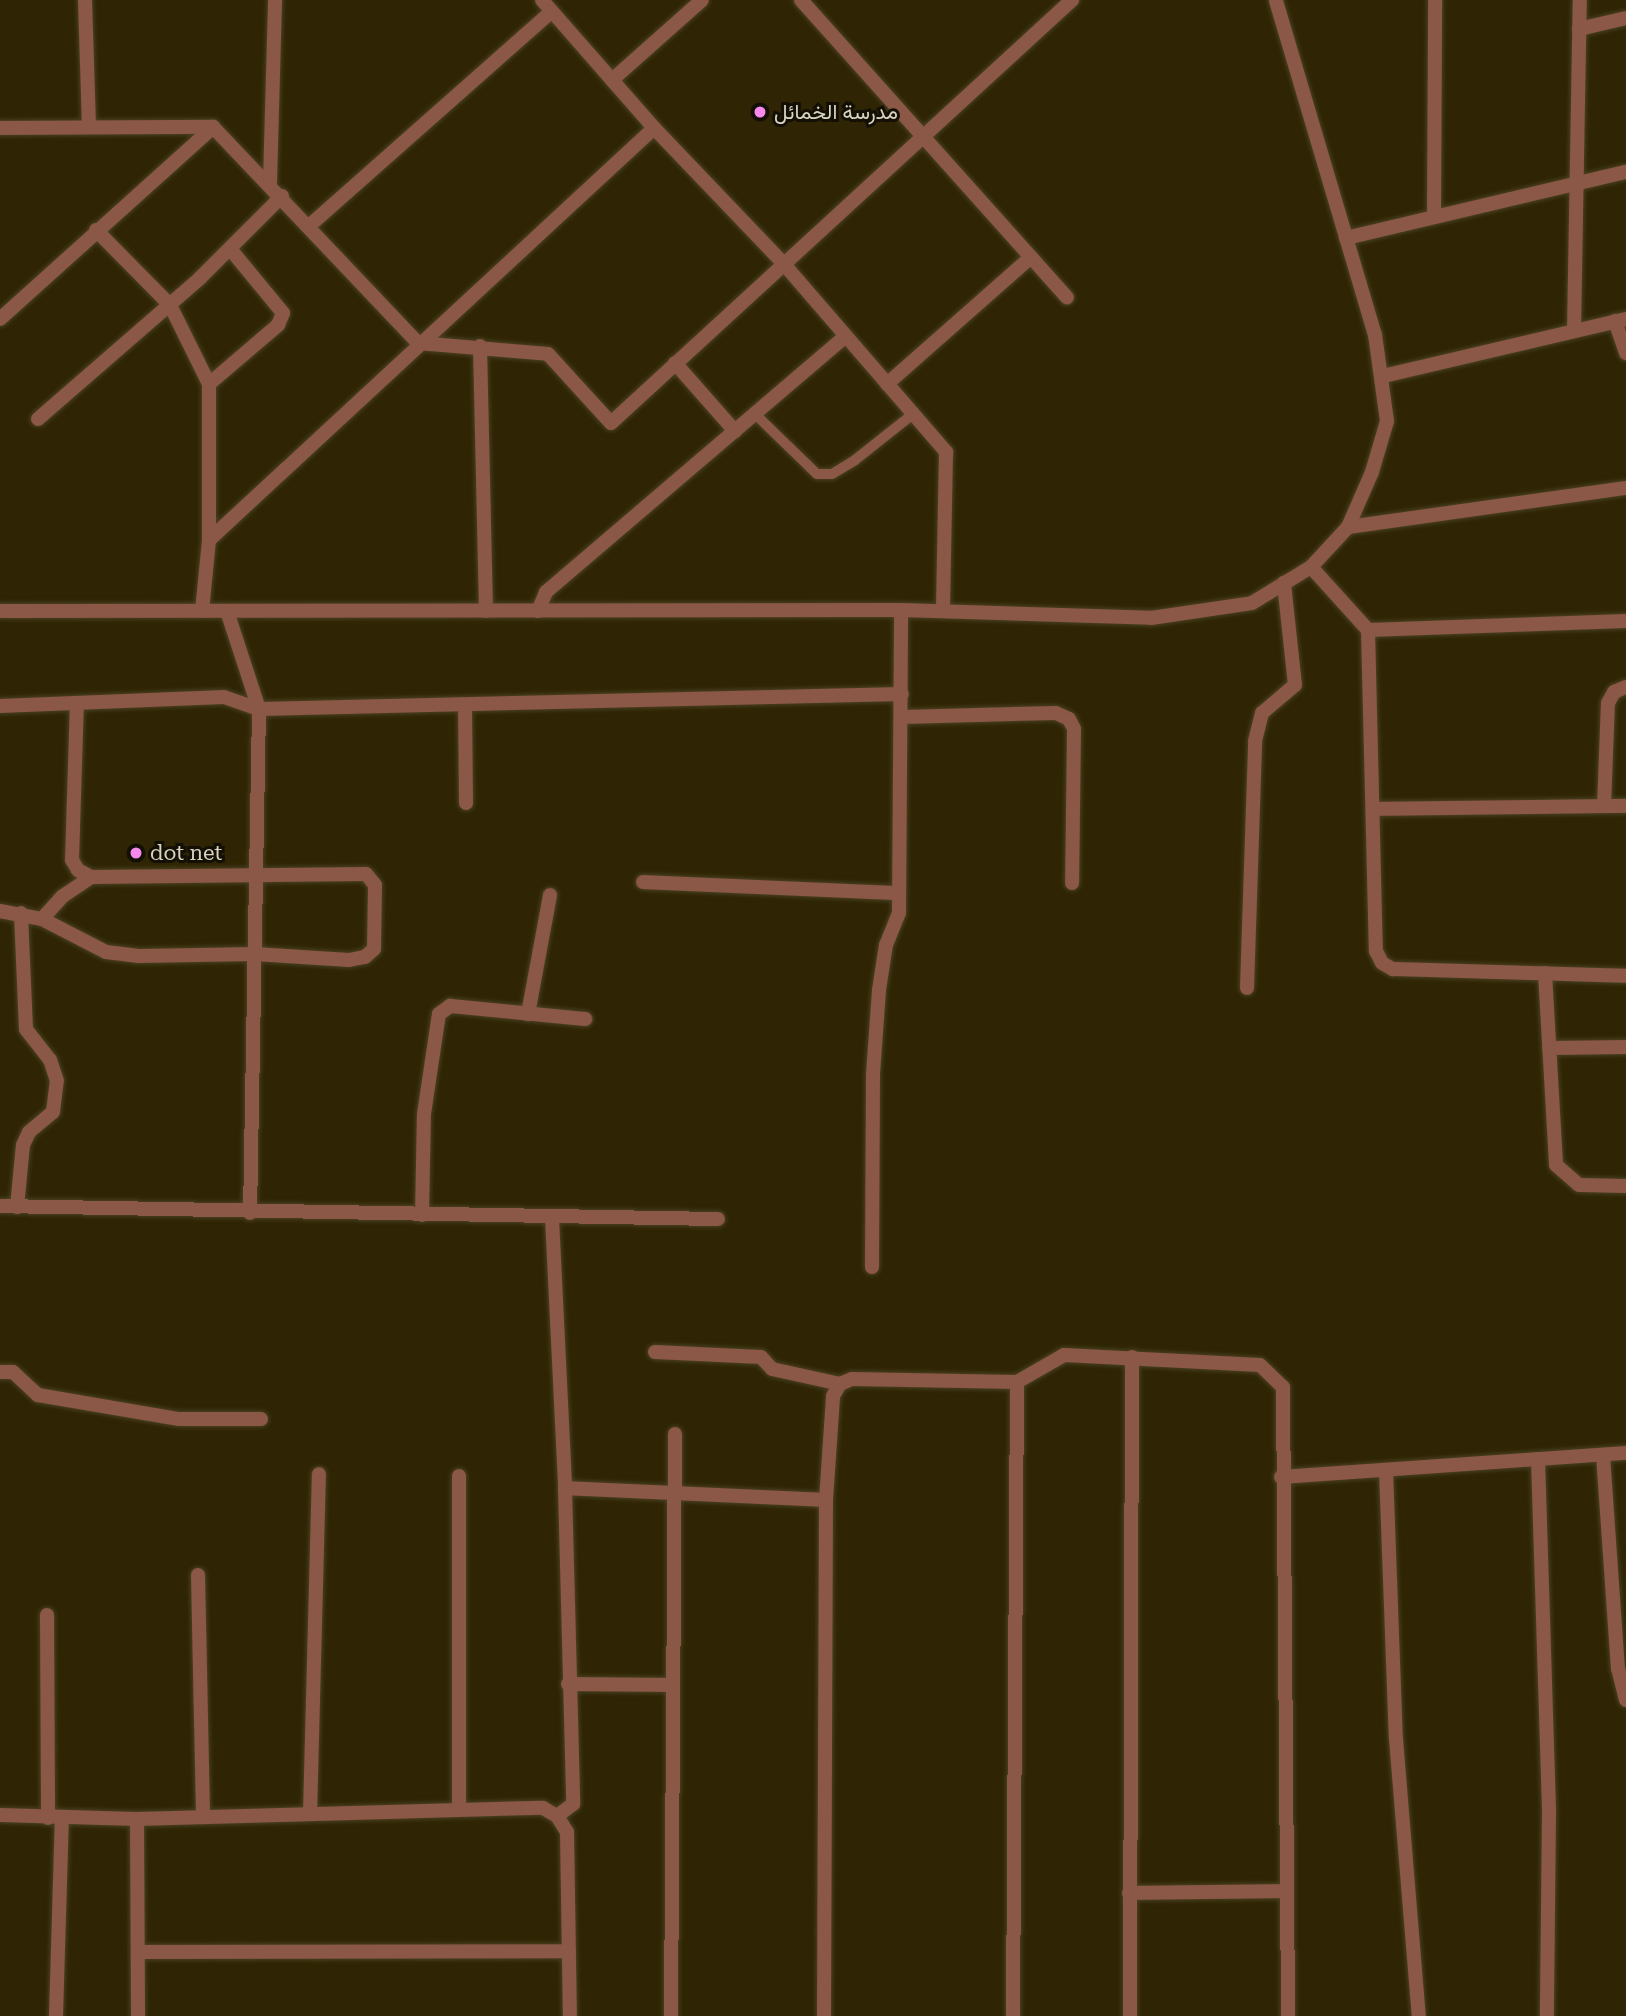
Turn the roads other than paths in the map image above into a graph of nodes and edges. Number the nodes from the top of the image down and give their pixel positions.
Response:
1 (85, 0) edge
2 (275, 0) edge
3 (702, 0) edge
4 (802, 0) edge
5 (1072, 0) edge
6 (1276, 0) edge
7 (1434, 0) edge
8 (1580, 0) edge
9 (546, 6) edge
10 (1626, 18) edge
11 (1579, 29) junction
12 (612, 80) junction
13 (89, 126) junction
14 (213, 127) junction
15 (0, 128) edge
16 (654, 128) junction
17 (924, 138) junction
18 (1626, 172) edge
19 (270, 182) junction
20 (1576, 183) junction
21 (282, 196) junction
22 (1434, 216) junction
23 (309, 226) junction
24 (96, 230) junction
25 (1346, 238) junction
26 (231, 250) junction
27 (1031, 257) junction
28 (783, 263) junction
29 (1067, 297) dead end
30 (170, 305) junction
31 (0, 319) edge
32 (1620, 320) edge
33 (1574, 331) junction
34 (846, 336) junction
35 (418, 343) junction
36 (480, 346) junction
37 (1626, 353) edge
38 (676, 363) junction
39 (1383, 376) junction
40 (209, 384) junction
41 (887, 384) junction
42 (755, 414) junction
43 (914, 414) junction
44 (38, 419) dead end
45 (735, 431) junction
46 (1626, 488) edge
47 (1348, 527) junction
48 (209, 540) junction
49 (1311, 567) junction
50 (1284, 583) junction
51 (901, 610) junction
52 (0, 611) edge
53 (202, 611) junction
54 (227, 611) junction
55 (486, 611) junction
56 (538, 611) junction
57 (943, 611) junction
58 (1626, 621) edge
59 (1368, 630) junction
60 (1626, 688) edge
61 (902, 694) junction
62 (77, 705) junction
63 (465, 705) junction
64 (0, 706) edge
65 (259, 709) junction
66 (902, 717) junction
67 (466, 803) dead end
68 (1604, 806) junction
69 (1626, 806) edge
70 (1373, 809) junction
71 (256, 875) junction
72 (91, 877) junction
73 (643, 882) dead end
74 (1072, 883) dead end
75 (899, 893) junction
76 (550, 895) dead end
77 (0, 911) edge
78 (21, 913) junction
79 (42, 919) junction
80 (255, 954) junction
81 (1545, 973) junction
82 (1626, 975) edge
83 (1247, 988) dead end
84 (528, 1014) junction
85 (585, 1019) dead end
86 (1626, 1047) edge
87 (1549, 1048) junction
88 (1626, 1186) edge
89 (0, 1206) edge
90 (17, 1207) junction
91 (250, 1213) junction
92 (422, 1215) junction
93 (552, 1218) junction
94 (718, 1219) dead end
95 (872, 1266) dead end
96 (655, 1352) dead end
97 (1132, 1357) junction
98 (0, 1372) edge
99 (1017, 1382) junction
100 (840, 1384) junction
101 (261, 1419) dead end
102 (675, 1434) dead end
103 (1626, 1453) edge
104 (1603, 1455) junction
105 (1538, 1459) junction
106 (1385, 1470) junction
107 (319, 1474) dead end
108 (459, 1476) dead end
109 (1281, 1477) junction
110 (565, 1488) junction
111 (674, 1493) junction
112 (826, 1500) junction
113 (198, 1575) dead end
114 (47, 1615) dead end
115 (568, 1684) junction
116 (673, 1685) junction
117 (1626, 1700) edge
118 (459, 1811) junction
119 (310, 1814) junction
120 (0, 1815) edge
121 (557, 1816) junction
122 (203, 1817) junction
123 (55, 1819) junction
124 (137, 1819) junction
125 (1287, 1891) junction
126 (1129, 1893) junction
127 (569, 1951) junction
128 (138, 1952) junction
129 (57, 2016) edge
130 (138, 2016) edge
131 (570, 2016) edge
132 (671, 2016) edge
133 (824, 2016) edge
134 (1013, 2016) edge
135 (1130, 2016) edge
136 (1288, 2016) edge
137 (1419, 2016) edge
138 (1547, 2016) edge

1 - 13 street
2 - 19 street
3 - 12 street
4 - 17 street
5 - 17 street
6 - 25 street
7 - 22 street
8 - 11 street
9 - 12 street
9 - 23 street
10 - 11 street
11 - 20 street
12 - 16 street
13 - 14 street
13 - 15 street
14 - 19 street
14 - 24 street
16 - 28 street
16 - 35 street
17 - 27 street
17 - 28 street
18 - 20 street
19 - 21 street
20 - 22 street
20 - 33 street
21 - 23 street
21 - 26 street
22 - 25 street
23 - 35 street
24 - 30 street
24 - 31 street
25 - 39 street
26 - 30 street
26 - 40 street
27 - 29 street
27 - 41 street
28 - 34 street
28 - 38 street
30 - 40 street
30 - 44 street
32 - 33 street
32 - 37 street
33 - 39 street
34 - 41 street
34 - 42 street
35 - 36 street
35 - 48 street
36 - 38 street
36 - 55 street
38 - 45 street
39 - 47 street
40 - 48 street
41 - 43 street
42 - 43 lane
42 - 45 street
43 - 57 street
45 - 56 street
46 - 47 street
47 - 49 street
48 - 53 street
49 - 50 street
49 - 59 street
50 - 57 street
50 - 83 street
51 - 56 street
51 - 57 street
51 - 61 street
52 - 53 street
53 - 54 street
54 - 55 street
54 - 65 street
55 - 56 street
58 - 59 street
59 - 70 street
60 - 68 street
61 - 63 street
61 - 66 street
62 - 64 street
62 - 65 street
62 - 72 street
63 - 65 street
63 - 67 street
65 - 71 street
66 - 74 street
66 - 75 street
68 - 69 street
68 - 70 street
70 - 81 street
71 - 72 street
71 - 80 street
71 - 80 street
72 - 79 street
73 - 75 street
75 - 95 street
76 - 84 street
77 - 78 street
78 - 79 street
78 - 90 street
79 - 80 street
80 - 91 street
81 - 82 street
81 - 87 street
84 - 85 street
84 - 92 street
86 - 87 street
87 - 88 street
89 - 90 street
90 - 91 street
91 - 92 street
92 - 93 street
93 - 94 street
93 - 110 street
96 - 100 street
97 - 99 street
97 - 109 street
97 - 126 street
98 - 101 street
99 - 100 street
99 - 134 street
100 - 112 street
102 - 111 street
103 - 104 street
104 - 105 street
104 - 117 street
105 - 106 street
105 - 138 street
106 - 109 street
106 - 137 street
107 - 119 street
108 - 118 street
109 - 125 street
110 - 111 street
110 - 115 street
111 - 112 street
111 - 116 street
112 - 133 street
113 - 122 street
114 - 123 street
115 - 116 street
115 - 121 street
116 - 132 street
118 - 119 street
118 - 121 street
119 - 122 street
120 - 123 street
121 - 127 street
122 - 124 street
123 - 124 street
123 - 129 street
124 - 128 street
125 - 126 street
125 - 136 street
126 - 135 street
127 - 128 street
127 - 131 street
128 - 130 street

